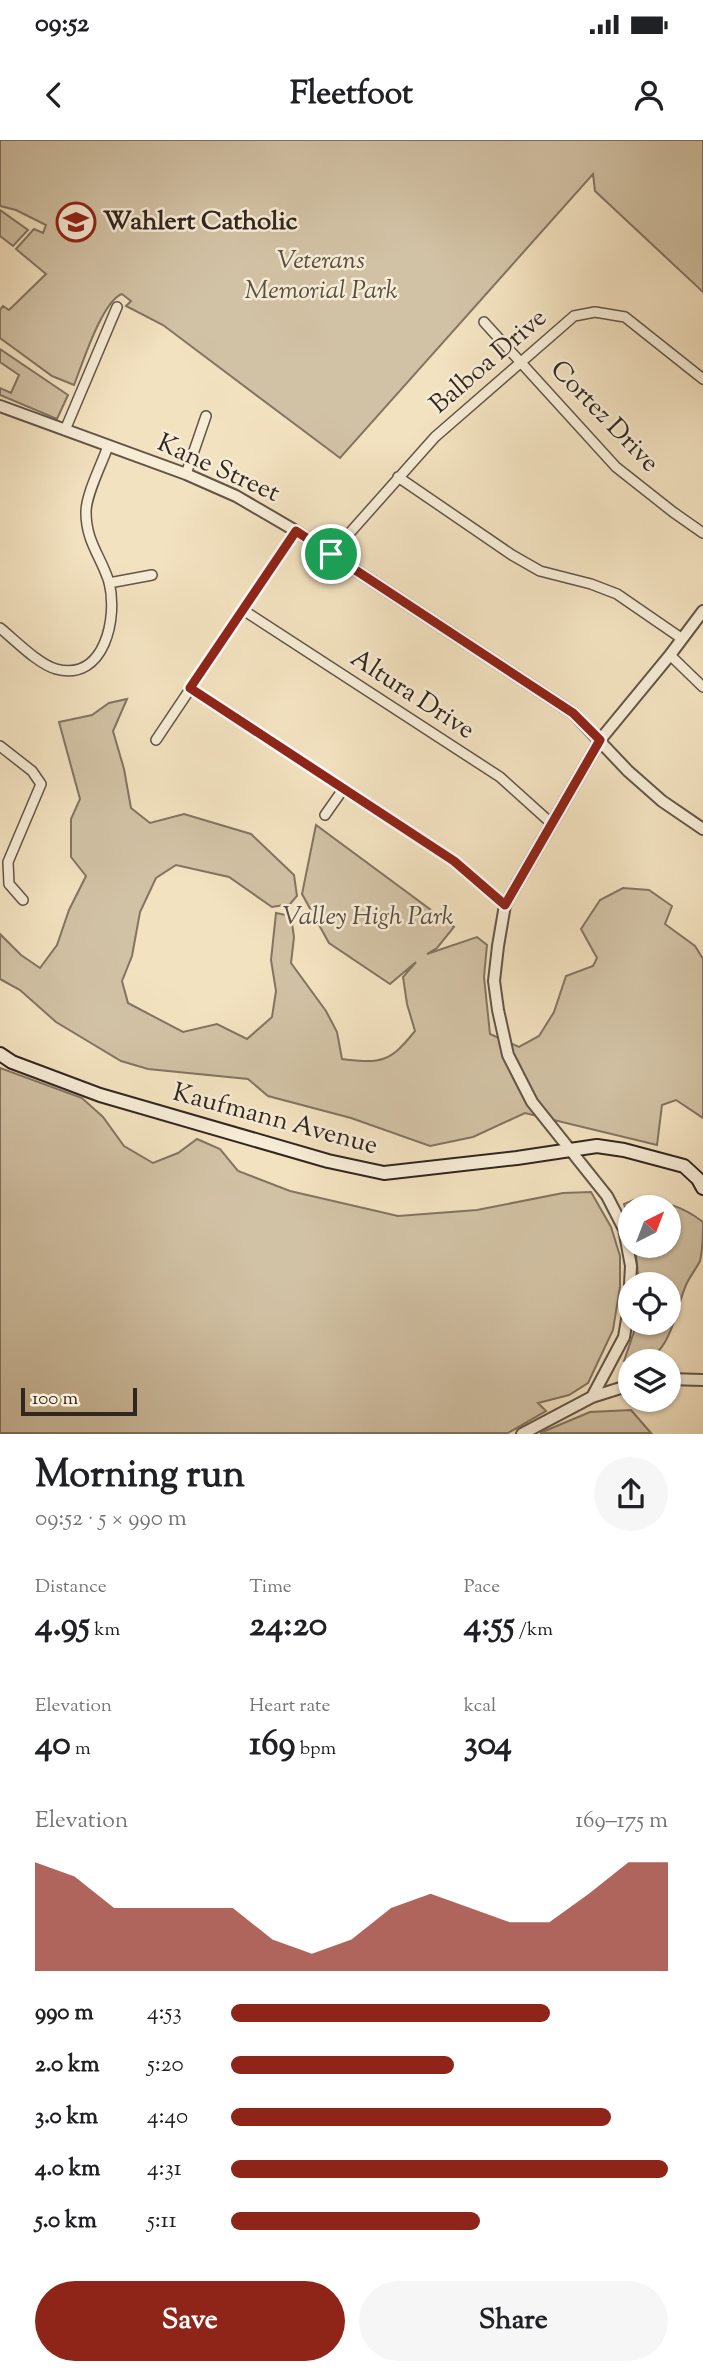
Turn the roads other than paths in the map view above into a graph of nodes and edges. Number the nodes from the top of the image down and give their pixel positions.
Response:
1 (117, 307) dead end
2 (484, 322) dead end
3 (522, 362) junction
4 (703, 379) edge
5 (0, 406) edge
6 (206, 416) dead end
7 (65, 430) junction
8 (108, 446) junction
9 (186, 474) junction
10 (398, 477) junction
11 (296, 531) junction
12 (703, 533) edge
13 (331, 554) junction
14 (152, 575) dead end
15 (109, 583) junction
16 (243, 610) junction
17 (703, 611) edge
18 (0, 628) edge
19 (681, 638) junction
20 (670, 655) junction
21 (703, 687) edge
22 (190, 688) junction
23 (156, 740) dead end
24 (600, 740) junction
25 (0, 746) edge
26 (344, 788) junction
27 (325, 815) dead end
28 (551, 823) junction
29 (703, 829) edge
30 (23, 900) dead end
31 (505, 905) junction
32 (0, 1054) edge
33 (571, 1150) junction
34 (703, 1188) edge
35 (631, 1272) edge
36 (624, 1335) edge
37 (681, 1379) edge
38 (703, 1380) edge
39 (618, 1389) edge
40 (592, 1397) junction
41 (522, 1433) edge

1 - 7 street
2 - 3 street, Cortez Drive
3 - 4 street, Balboa Drive
3 - 10 street, Balboa Drive
3 - 12 street, Cortez Drive
5 - 7 street, Kane Street
6 - 9 street
7 - 8 street, Kane Street
8 - 9 street, Kane Street
8 - 15 street
9 - 11 street, Kane Street
10 - 13 street, Balboa Drive
10 - 19 street
11 - 13 street, Kane Street
11 - 16 street
13 - 24 street, Kane Street
14 - 15 street
15 - 18 street
16 - 22 street
16 - 28 street, Altura Drive
17 - 19 street
19 - 20 street
20 - 21 street
20 - 24 street
22 - 23 street
22 - 26 street
24 - 28 street
24 - 29 street, Kane Street
25 - 30 street
26 - 27 street
26 - 31 street
28 - 31 street
31 - 33 street
32 - 33 main road, Kaufmann Avenue
33 - 34 main road, Kaufmann Avenue
33 - 35 street
36 - 40 street
37 - 38 street
39 - 40 street
40 - 41 street

